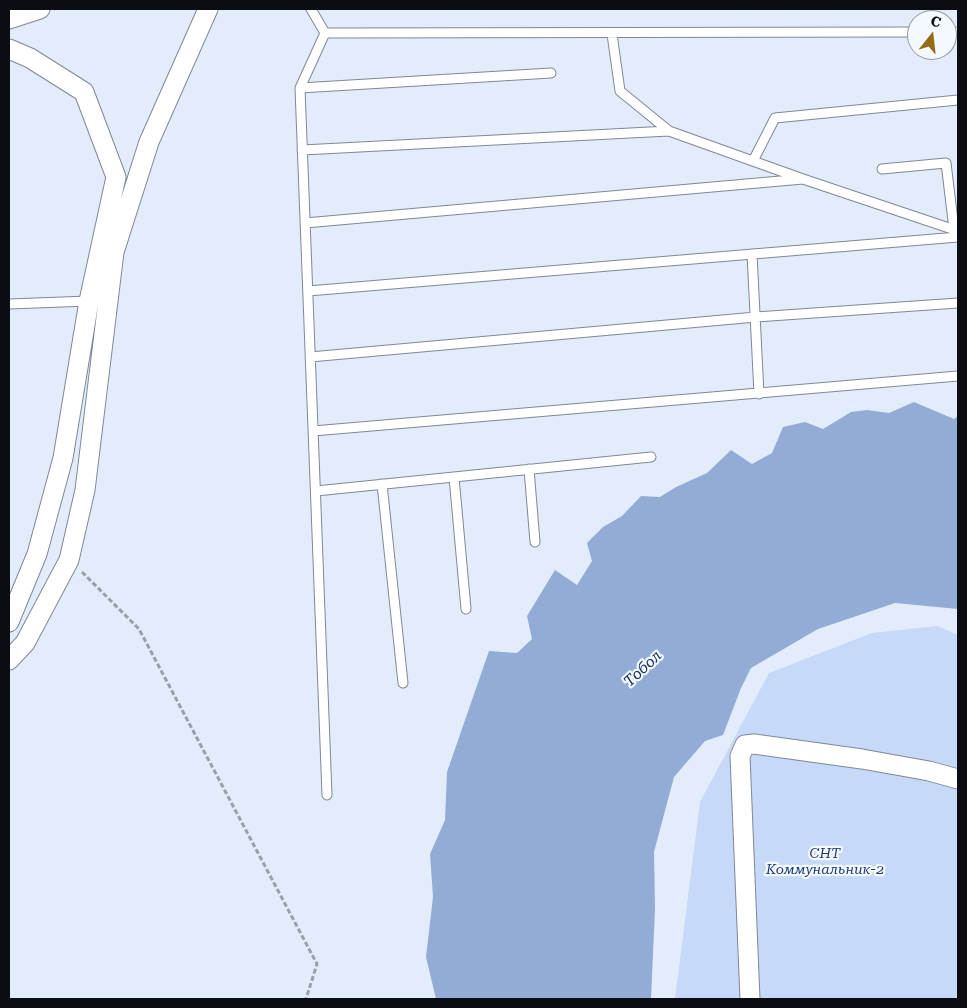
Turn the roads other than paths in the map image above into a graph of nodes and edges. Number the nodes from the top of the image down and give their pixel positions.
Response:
1 (40, 9) edge
2 (208, 9) edge
3 (311, 9) edge
4 (9, 19) edge
5 (907, 32) edge
6 (325, 33) junction
7 (612, 34) junction
8 (9, 49) edge
9 (551, 73) dead end
10 (300, 88) junction
11 (958, 100) edge
12 (669, 131) junction
13 (302, 150) junction
14 (753, 162) junction
15 (882, 169) dead end
16 (803, 179) junction
17 (305, 223) junction
18 (957, 232) edge
19 (752, 254) junction
20 (308, 291) junction
21 (89, 302) junction
22 (958, 303) edge
23 (9, 304) edge
24 (756, 317) junction
25 (310, 357) junction
26 (958, 376) edge
27 (759, 394) junction
28 (313, 431) junction
29 (651, 457) dead end
30 (529, 469) junction
31 (454, 477) junction
32 (382, 484) junction
33 (316, 491) junction
34 (535, 542) dead end
35 (466, 609) dead end
36 (9, 622) edge
37 (9, 660) edge
38 (403, 684) dead end
39 (958, 779) edge
40 (327, 795) dead end
41 (750, 999) edge

1 - 4 street
2 - 37 street
3 - 6 lane
5 - 7 lane
6 - 7 lane
6 - 10 lane
7 - 12 lane
8 - 21 street
9 - 10 lane
10 - 13 lane
11 - 14 lane
12 - 13 lane
12 - 14 lane
13 - 17 lane
14 - 16 lane
15 - 18 lane
16 - 17 lane
16 - 18 lane
17 - 20 lane
18 - 19 lane
19 - 20 lane
19 - 24 lane
20 - 25 lane
21 - 23 lane
21 - 36 street
22 - 24 lane
24 - 25 lane
24 - 27 lane
25 - 28 lane
26 - 27 lane
27 - 28 lane
28 - 33 lane
29 - 30 lane
30 - 31 lane
30 - 34 lane
31 - 32 lane
31 - 35 lane
32 - 33 lane
32 - 38 lane
33 - 40 lane
39 - 41 street

